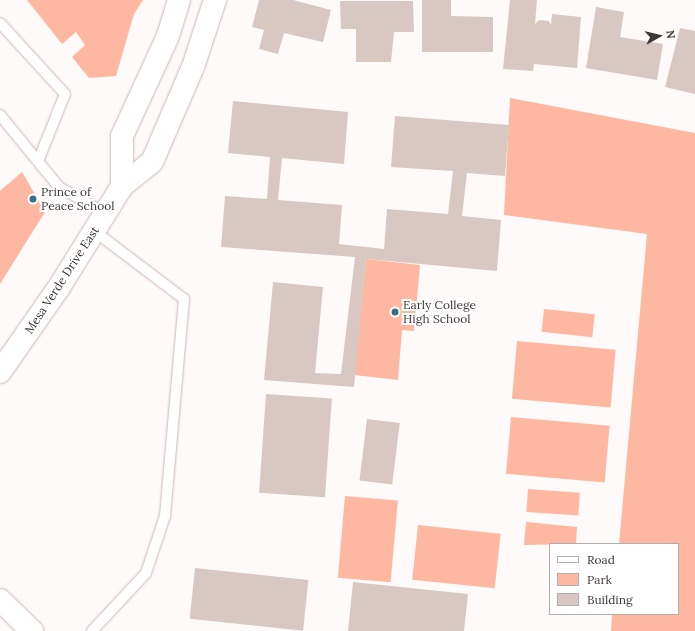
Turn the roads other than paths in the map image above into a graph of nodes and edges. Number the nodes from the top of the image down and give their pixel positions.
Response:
1 (180, 0) edge
2 (215, 0) edge
3 (0, 23) edge
4 (0, 115) edge
5 (38, 161) junction
6 (122, 186) junction
7 (105, 213) junction
8 (94, 231) junction
9 (0, 372) edge
10 (0, 600) edge
11 (32, 631) edge
12 (92, 631) edge

1 - 6 street
2 - 6 street, Mesa Verde Drive East
3 - 5 lane
4 - 5 lane
5 - 7 lane
6 - 7 street, Mesa Verde Drive East
7 - 8 street, Mesa Verde Drive East
8 - 9 street, Mesa Verde Drive East
8 - 12 lane
10 - 11 street

